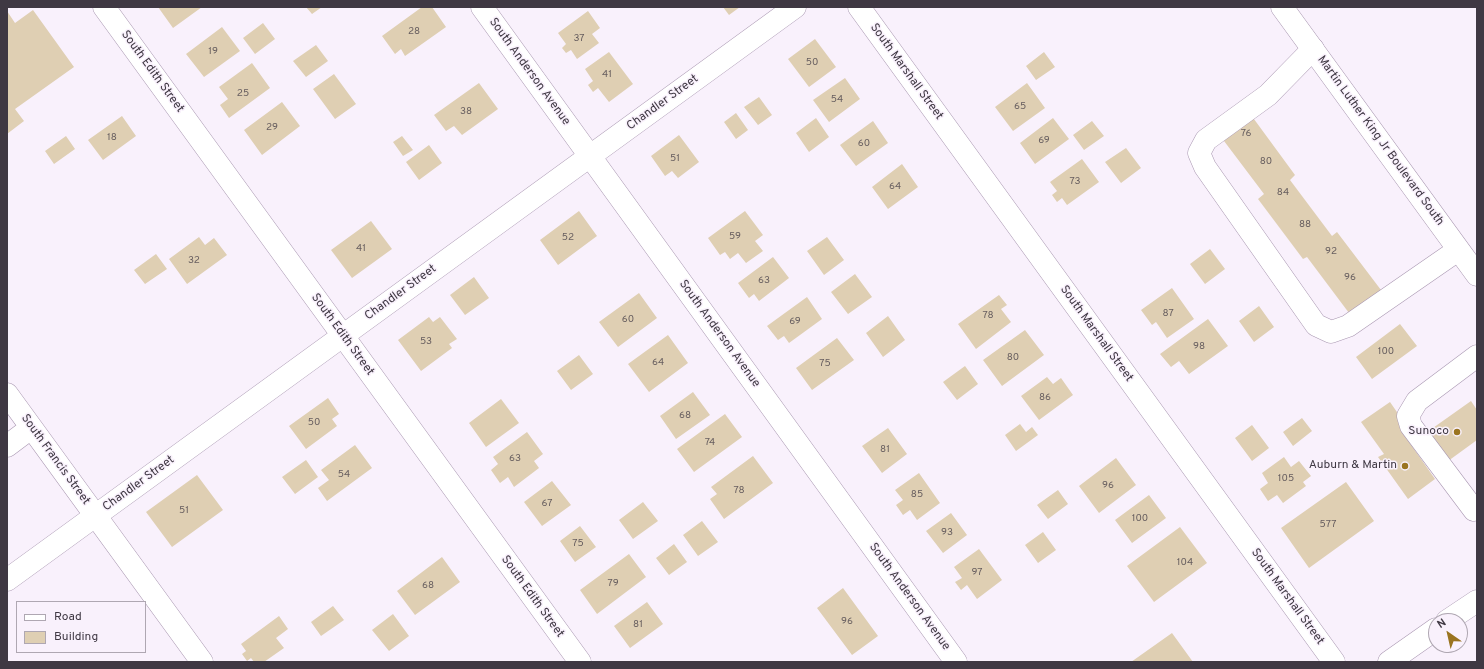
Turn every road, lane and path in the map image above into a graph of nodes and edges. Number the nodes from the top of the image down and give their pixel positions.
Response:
1 (104, 7) edge
2 (482, 7) edge
3 (795, 7) edge
4 (859, 7) edge
5 (1282, 7) edge
6 (1313, 49) junction
7 (590, 156) junction
8 (1458, 250) junction
9 (1477, 275) edge
10 (343, 336) junction
11 (1477, 356) edge
12 (7, 394) edge
13 (31, 428) junction
14 (7, 446) edge
15 (1476, 507) edge
16 (95, 515) junction
17 (7, 580) edge
18 (1477, 601) edge
19 (1459, 613) edge
20 (1428, 634) edge
21 (202, 662) edge
22 (580, 662) edge
23 (956, 662) edge
24 (1334, 662) edge
25 (1389, 662) edge

1 - 10 street, South Edith Street
2 - 7 street, South Anderson Avenue
3 - 7 street, Chandler Street
4 - 24 street, South Marshall Street
5 - 6 street, Martin Luther King Jr Boulevard South
6 - 8 street, Martin Luther King Jr Boulevard South
6 - 8 street
7 - 10 street, Chandler Street
7 - 23 street, South Anderson Avenue
8 - 9 street, Martin Luther King Jr Boulevard South
10 - 16 street, Chandler Street
10 - 22 street, South Edith Street
11 - 15 street
12 - 13 street, South Francis Street
13 - 14 street
13 - 16 street, South Francis Street
16 - 17 street, Chandler Street
16 - 21 street, South Francis Street
18 - 19 street
20 - 25 street

